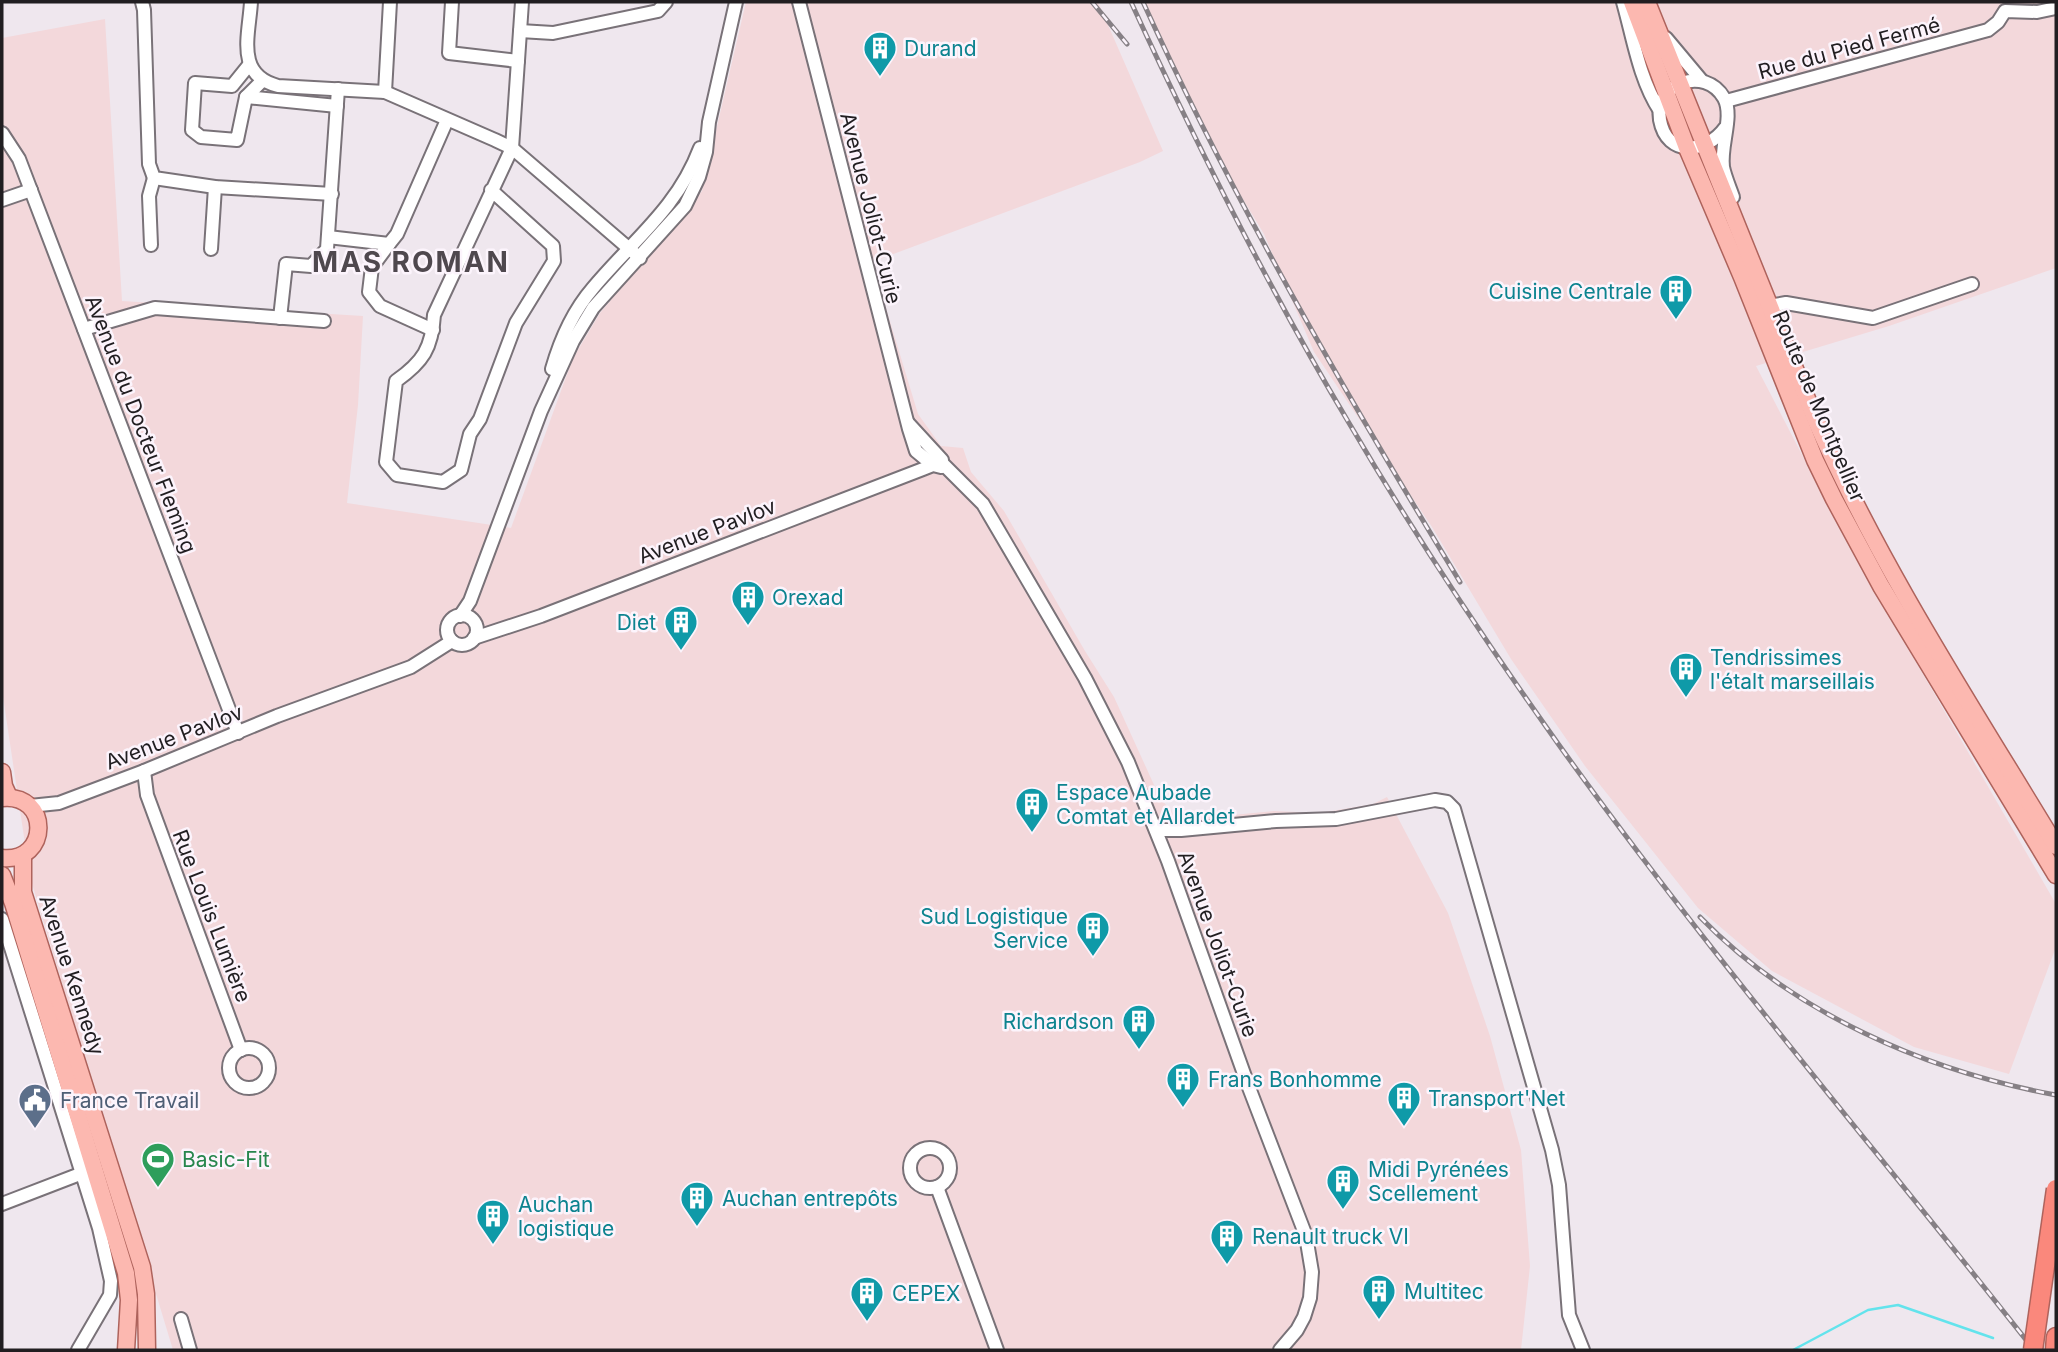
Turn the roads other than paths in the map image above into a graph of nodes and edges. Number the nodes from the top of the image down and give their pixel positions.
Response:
1 (142, 2) edge
2 (251, 2) edge
3 (390, 2) edge
4 (452, 2) edge
5 (522, 2) edge
6 (666, 2) edge
7 (736, 2) edge
8 (799, 2) edge
9 (1623, 2) edge
10 (1632, 2) edge
11 (1647, 2) edge
12 (2006, 7) edge
13 (2056, 8) edge
14 (1655, 22) junction
15 (520, 31) junction
16 (518, 61) junction
17 (255, 73) junction
18 (1702, 81) junction
19 (1673, 88) junction
20 (338, 89) junction
21 (384, 92) junction
22 (246, 97) junction
23 (1726, 101) junction
24 (337, 106) junction
25 (1660, 111) junction
26 (447, 120) junction
27 (709, 122) junction
28 (1725, 128) junction
29 (2, 132) edge
30 (1704, 146) junction
31 (512, 148) junction
32 (1687, 148) junction
33 (154, 178) junction
34 (215, 187) junction
35 (31, 190) junction
36 (491, 190) junction
37 (332, 194) junction
38 (2, 200) edge
39 (328, 237) junction
40 (150, 244) dead end
41 (388, 244) junction
42 (211, 249) dead end
43 (629, 249) junction
44 (640, 258) junction
45 (1757, 276) junction
46 (1972, 284) dead end
47 (1769, 306) junction
48 (280, 318) junction
49 (324, 321) dead end
50 (84, 329) junction
51 (433, 330) junction
52 (541, 411) junction
53 (935, 461) junction
54 (470, 601) junction
55 (460, 616) junction
56 (475, 629) junction
57 (450, 638) junction
58 (238, 733) junction
59 (144, 771) junction
60 (2, 772) edge
61 (124, 778) junction
62 (147, 795) junction
63 (6, 797) edge
64 (59, 803) junction
65 (30, 806) junction
66 (39, 825) junction
67 (1156, 830) junction
68 (2056, 846) edge
69 (23, 855) junction
70 (2, 858) edge
71 (2, 875) edge
72 (2056, 875) edge
73 (2, 919) edge
74 (241, 1050) dead end
75 (80, 1174) junction
76 (937, 1187) dead end
77 (2056, 1189) edge
78 (2, 1204) edge
79 (181, 1319) dead end
80 (2056, 1337) edge
81 (78, 1350) edge
82 (126, 1350) edge
83 (148, 1350) edge
84 (190, 1350) edge
85 (997, 1350) edge
86 (1280, 1350) edge
87 (1583, 1350) edge
88 (2033, 1350) edge
89 (2055, 1350) edge

1 - 33 street
2 - 17 street
3 - 21 street
4 - 16 street
5 - 15 street
6 - 15 street
7 - 27 street
8 - 53 street, Avenue Joliot-Curie
9 - 25 street
10 - 19 main road, Route de Montpellier
11 - 14 main road, Route de Montpellier
12 - 13 street, Rue du Pied Fermé
12 - 23 street, Rue du Pied Fermé
14 - 18 street
14 - 19 main road, Route de Montpellier
15 - 16 street
16 - 31 street
17 - 20 street
17 - 22 street
17 - 22 street
18 - 19 street
18 - 23 street
19 - 25 street
19 - 30 main road, Route de Montpellier
19 - 32 main road, Route de Montpellier
20 - 21 street
20 - 24 street
21 - 26 street
22 - 24 street
23 - 28 street
24 - 37 street
25 - 32 street
26 - 31 street
26 - 41 street
27 - 43 street
27 - 44 street
28 - 30 street
28 - 45 street
29 - 35 street, Avenue du Docteur Fleming
30 - 32 street
30 - 45 main road, Route de Montpellier
31 - 36 street
31 - 43 street
32 - 72 main road, Route de Montpellier
33 - 34 street
33 - 40 street
34 - 37 street
34 - 42 street
35 - 38 street
35 - 50 street, Avenue du Docteur Fleming
36 - 51 street
36 - 51 street
37 - 39 street
39 - 41 street
39 - 48 street
41 - 51 street
43 - 44 street
43 - 52 street
44 - 52 street
45 - 47 main road, Route de Montpellier
46 - 47 street
47 - 68 main road, Route de Montpellier
48 - 49 street
48 - 50 street
50 - 58 street, Avenue du Docteur Fleming
52 - 54 street, Avenue Pavlov
53 - 56 street, Avenue Pavlov
53 - 67 street, Avenue Joliot-Curie
54 - 55 street, Avenue Pavlov
54 - 56 street
55 - 56 street
55 - 57 street, Avenue Pavlov
56 - 57 street, Avenue Pavlov
57 - 58 street, Avenue Pavlov
58 - 59 street, Avenue Pavlov
59 - 61 street, Avenue Pavlov
59 - 62 street, Rue Louis Lumière
60 - 63 main road
61 - 62 street
61 - 64 street, Avenue Pavlov
62 - 74 street, Rue Louis Lumière
63 - 65 main road
64 - 65 street, Avenue Pavlov
64 - 66 street, Avenue Pavlov
65 - 66 main road
66 - 69 main road
67 - 86 street, Avenue Joliot-Curie
67 - 87 street
69 - 70 main road
69 - 83 main road, Avenue Kennedy
71 - 82 main road, Avenue Kennedy
73 - 75 street
75 - 78 street
75 - 81 street
76 - 85 street
77 - 88 highway, bridge
79 - 84 street
80 - 89 highway

